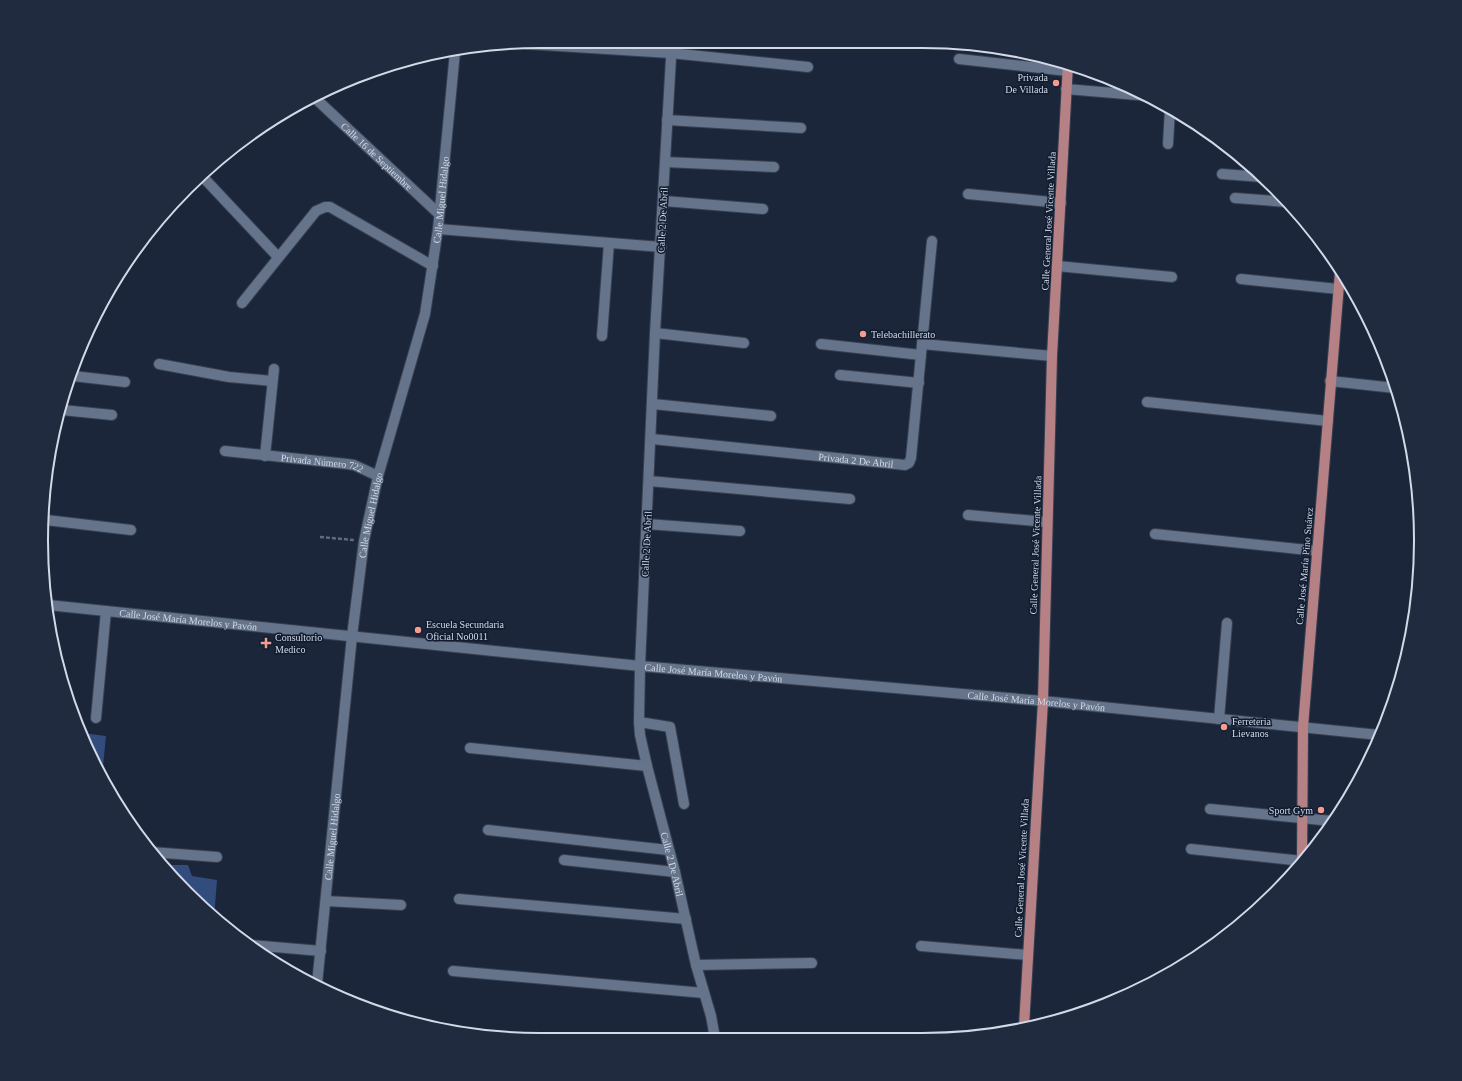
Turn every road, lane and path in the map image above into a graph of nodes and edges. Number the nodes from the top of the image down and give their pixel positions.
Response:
1 (584, 48) edge
2 (671, 48) edge
3 (670, 54) junction
4 (454, 55) edge
5 (959, 59) dead end
6 (808, 67) dead end
7 (1056, 67) edge
8 (1068, 70) edge
9 (1066, 89) junction
10 (1129, 94) edge
11 (319, 101) edge
12 (1170, 115) edge
13 (667, 120) junction
14 (801, 128) dead end
15 (1168, 144) dead end
16 (666, 162) junction
17 (774, 167) dead end
18 (1222, 174) dead end
19 (1253, 176) edge
20 (205, 180) edge
21 (968, 194) dead end
22 (1235, 198) dead end
23 (664, 201) junction
24 (1279, 201) edge
25 (1061, 203) junction
26 (763, 209) dead end
27 (439, 214) junction
28 (438, 229) junction
29 (932, 242) dead end
30 (610, 243) junction
31 (661, 247) junction
32 (278, 257) junction
33 (433, 266) junction
34 (1057, 266) junction
35 (1172, 277) dead end
36 (1241, 279) dead end
37 (1339, 280) edge
38 (1338, 289) junction
39 (242, 303) dead end
40 (656, 333) junction
41 (602, 336) dead end
42 (744, 343) dead end
43 (821, 344) dead end
44 (922, 344) junction
45 (921, 355) junction
46 (1052, 356) junction
47 (159, 364) dead end
48 (274, 369) dead end
49 (840, 375) dead end
50 (76, 376) edge
51 (272, 381) junction
52 (1330, 381) junction
53 (125, 382) dead end
54 (919, 383) junction
55 (1390, 387) edge
56 (1147, 402) dead end
57 (653, 404) junction
58 (66, 410) edge
59 (112, 416) dead end
60 (771, 416) dead end
61 (1328, 421) junction
62 (652, 439) junction
63 (225, 451) dead end
64 (265, 456) junction
65 (378, 476) junction
66 (650, 481) junction
67 (850, 499) dead end
68 (968, 515) dead end
69 (49, 520) edge
70 (1047, 522) junction
71 (647, 524) junction
72 (131, 530) dead end
73 (740, 532) dead end
74 (1155, 534) dead end
75 (320, 537) dead end
76 (364, 541) junction
77 (1317, 551) junction
78 (52, 605) edge
79 (106, 611) junction
80 (1226, 623) dead end
81 (352, 636) junction
82 (640, 666) junction
83 (1043, 701) junction
84 (96, 718) dead end
85 (1219, 719) junction
86 (639, 722) junction
87 (1303, 727) junction
88 (1374, 735) edge
89 (470, 748) dead end
90 (647, 766) junction
91 (684, 804) dead end
92 (1210, 809) dead end
93 (1302, 819) junction
94 (1326, 821) edge
95 (488, 830) dead end
96 (1191, 849) dead end
97 (668, 850) junction
98 (1302, 852) edge
99 (160, 853) edge
100 (217, 857) dead end
101 (564, 860) dead end
102 (1295, 861) edge
103 (675, 872) junction
104 (459, 899) dead end
105 (326, 901) junction
106 (401, 905) dead end
107 (686, 919) junction
108 (261, 946) edge
109 (921, 946) dead end
110 (321, 951) junction
111 (1028, 955) junction
112 (812, 963) dead end
113 (696, 965) junction
114 (453, 971) dead end
115 (318, 979) edge
116 (704, 993) junction
117 (1024, 1022) edge
118 (714, 1033) edge

1 - 3 street
2 - 3 street, Calle 2 De Abril
3 - 6 street
3 - 13 street, Calle 2 De Abril
4 - 27 street, Calle Miguel Hidalgo
5 - 7 street
8 - 9 main road, Calle General José Vicente Villada
9 - 10 street
9 - 25 main road, Calle General José Vicente Villada
11 - 27 street, Calle 16 de Septiembre
12 - 15 street
13 - 14 street
13 - 16 street, Calle 2 De Abril
16 - 17 street
16 - 23 street, Calle 2 De Abril
18 - 19 street
20 - 32 street
21 - 25 street
22 - 24 street
23 - 26 street
23 - 31 street, Calle 2 De Abril
25 - 34 main road, Calle General José Vicente Villada
27 - 28 street, Calle Miguel Hidalgo
28 - 30 street
28 - 33 street, Calle Miguel Hidalgo
29 - 44 street, Privada 2 De Abril
30 - 31 street
30 - 41 street
31 - 40 street, Calle 2 De Abril
32 - 33 street
32 - 39 street
33 - 65 street, Calle Miguel Hidalgo
34 - 35 street
34 - 46 main road, Calle General José Vicente Villada
36 - 38 street
37 - 38 main road, Calle José María Pino Suárez
38 - 52 main road, Calle José María Pino Suárez
40 - 42 street
40 - 57 street, Calle 2 De Abril
43 - 45 street
44 - 45 street, Privada 2 De Abril
44 - 46 street
45 - 54 street, Privada 2 De Abril
46 - 70 main road, Calle General José Vicente Villada
47 - 51 street
48 - 51 street
49 - 54 street
50 - 53 street
51 - 64 street
52 - 55 street
52 - 61 main road, Calle José María Pino Suárez
54 - 62 street, Privada 2 De Abril
56 - 61 street
57 - 60 street
57 - 62 street, Calle 2 De Abril
58 - 59 street
61 - 77 main road, Calle José María Pino Suárez
62 - 66 street, Calle 2 De Abril
63 - 64 street, Privada Número 722
64 - 65 street, Privada Número 722
65 - 76 street, Calle Miguel Hidalgo
66 - 67 street
66 - 71 street, Calle 2 De Abril
68 - 70 street
69 - 72 street
70 - 83 main road, Calle General José Vicente Villada
71 - 73 street
71 - 82 street, Calle 2 De Abril
74 - 77 street
75 - 76 path
76 - 81 street, Calle Miguel Hidalgo
77 - 87 main road, Calle José María Pino Suárez
78 - 79 street, Calle José María Morelos y Pavón
79 - 81 street, Calle José María Morelos y Pavón
79 - 84 street
80 - 85 street
81 - 82 street, Calle José María Morelos y Pavón
81 - 105 street, Calle Miguel Hidalgo
82 - 83 street, Calle José María Morelos y Pavón
82 - 86 street, Calle 2 De Abril
83 - 85 street, Calle José María Morelos y Pavón
83 - 111 main road, Calle General José Vicente Villada
85 - 87 street, Calle José María Morelos y Pavón
86 - 90 street, Calle 2 De Abril
86 - 91 street
87 - 88 street, Calle José María Morelos y Pavón
87 - 93 main road, Calle José María Pino Suárez
89 - 90 street
90 - 97 street, Calle 2 De Abril
92 - 93 street
93 - 94 street
93 - 98 main road, Calle José María Pino Suárez
95 - 97 street
96 - 102 street
97 - 103 street, Calle 2 De Abril
99 - 100 street
101 - 103 street
103 - 107 street, Calle 2 De Abril
104 - 107 street
105 - 106 street
105 - 110 street, Calle Miguel Hidalgo
107 - 113 street, Calle 2 De Abril
108 - 110 street
109 - 111 street
110 - 115 street, Calle Miguel Hidalgo
111 - 117 main road, Calle General José Vicente Villada
112 - 113 street
113 - 116 street, Calle 2 De Abril
114 - 116 street
116 - 118 street, Calle 2 De Abril

